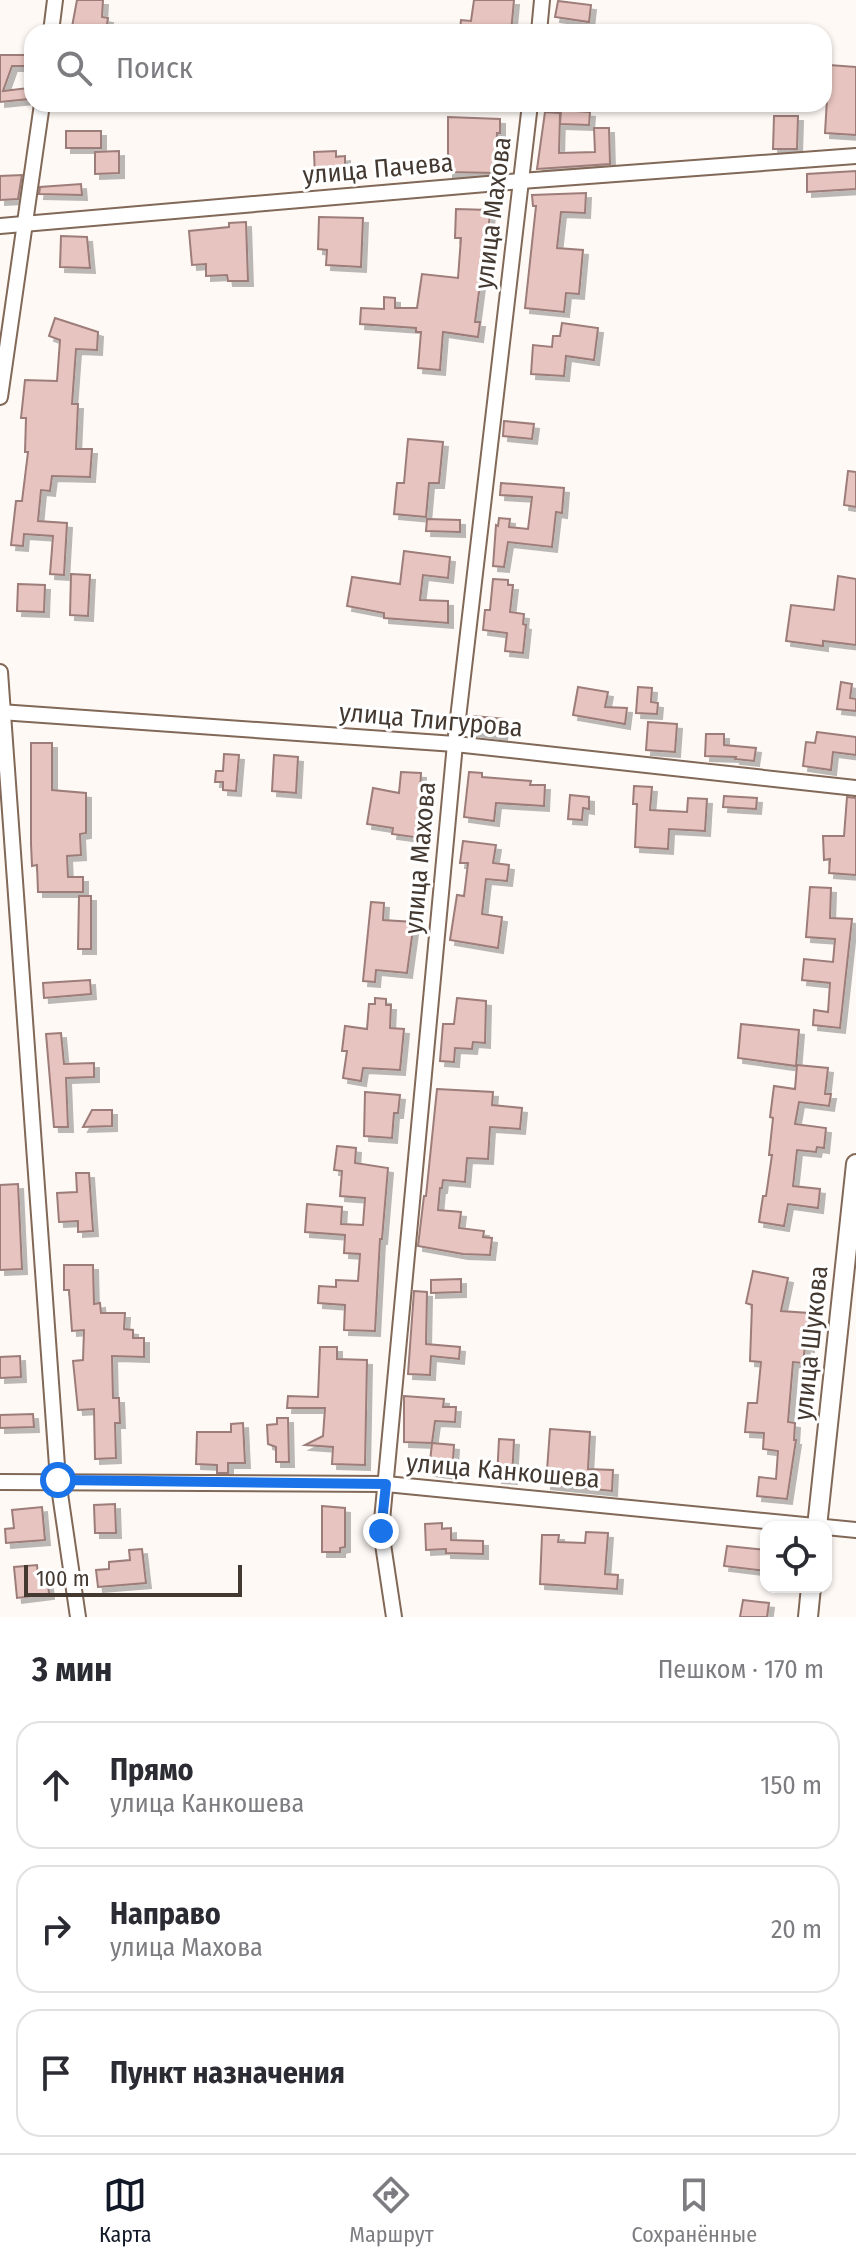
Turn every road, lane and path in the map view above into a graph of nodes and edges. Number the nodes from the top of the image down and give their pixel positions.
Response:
1 (55, 0) edge
2 (542, 0) edge
3 (52, 24) edge
4 (540, 24) edge
5 (41, 112) edge
6 (529, 112) edge
7 (856, 156) edge
8 (521, 181) junction
9 (26, 223) junction
10 (0, 226) edge
11 (0, 397) edge
12 (0, 672) edge
13 (2, 712) edge
14 (455, 744) junction
15 (856, 788) edge
16 (856, 1164) edge
17 (58, 1480) junction
18 (0, 1482) edge
19 (386, 1484) junction
20 (767, 1521) edge
21 (819, 1521) edge
22 (832, 1527) edge
23 (856, 1530) edge
24 (810, 1593) edge
25 (78, 1617) edge
26 (394, 1617) edge
27 (808, 1617) edge

1 - 3 street
2 - 4 street
5 - 9 street
6 - 8 street, улица Махова
7 - 8 street, улица Пачева
8 - 9 street, улица Пачева
8 - 14 street, улица Махова
9 - 10 street, улица Пачева
9 - 11 street
12 - 13 street
13 - 14 street, улица Тлигурова
13 - 17 street
14 - 15 street, улица Тлигурова
14 - 19 street, улица Махова
16 - 21 main road, улица Шукова
17 - 18 street, улица Канкошева
17 - 19 street, улица Канкошева
17 - 25 street
19 - 20 street, улица Канкошева
19 - 26 street, улица Махова
22 - 23 street, улица Канкошева
24 - 27 main road

